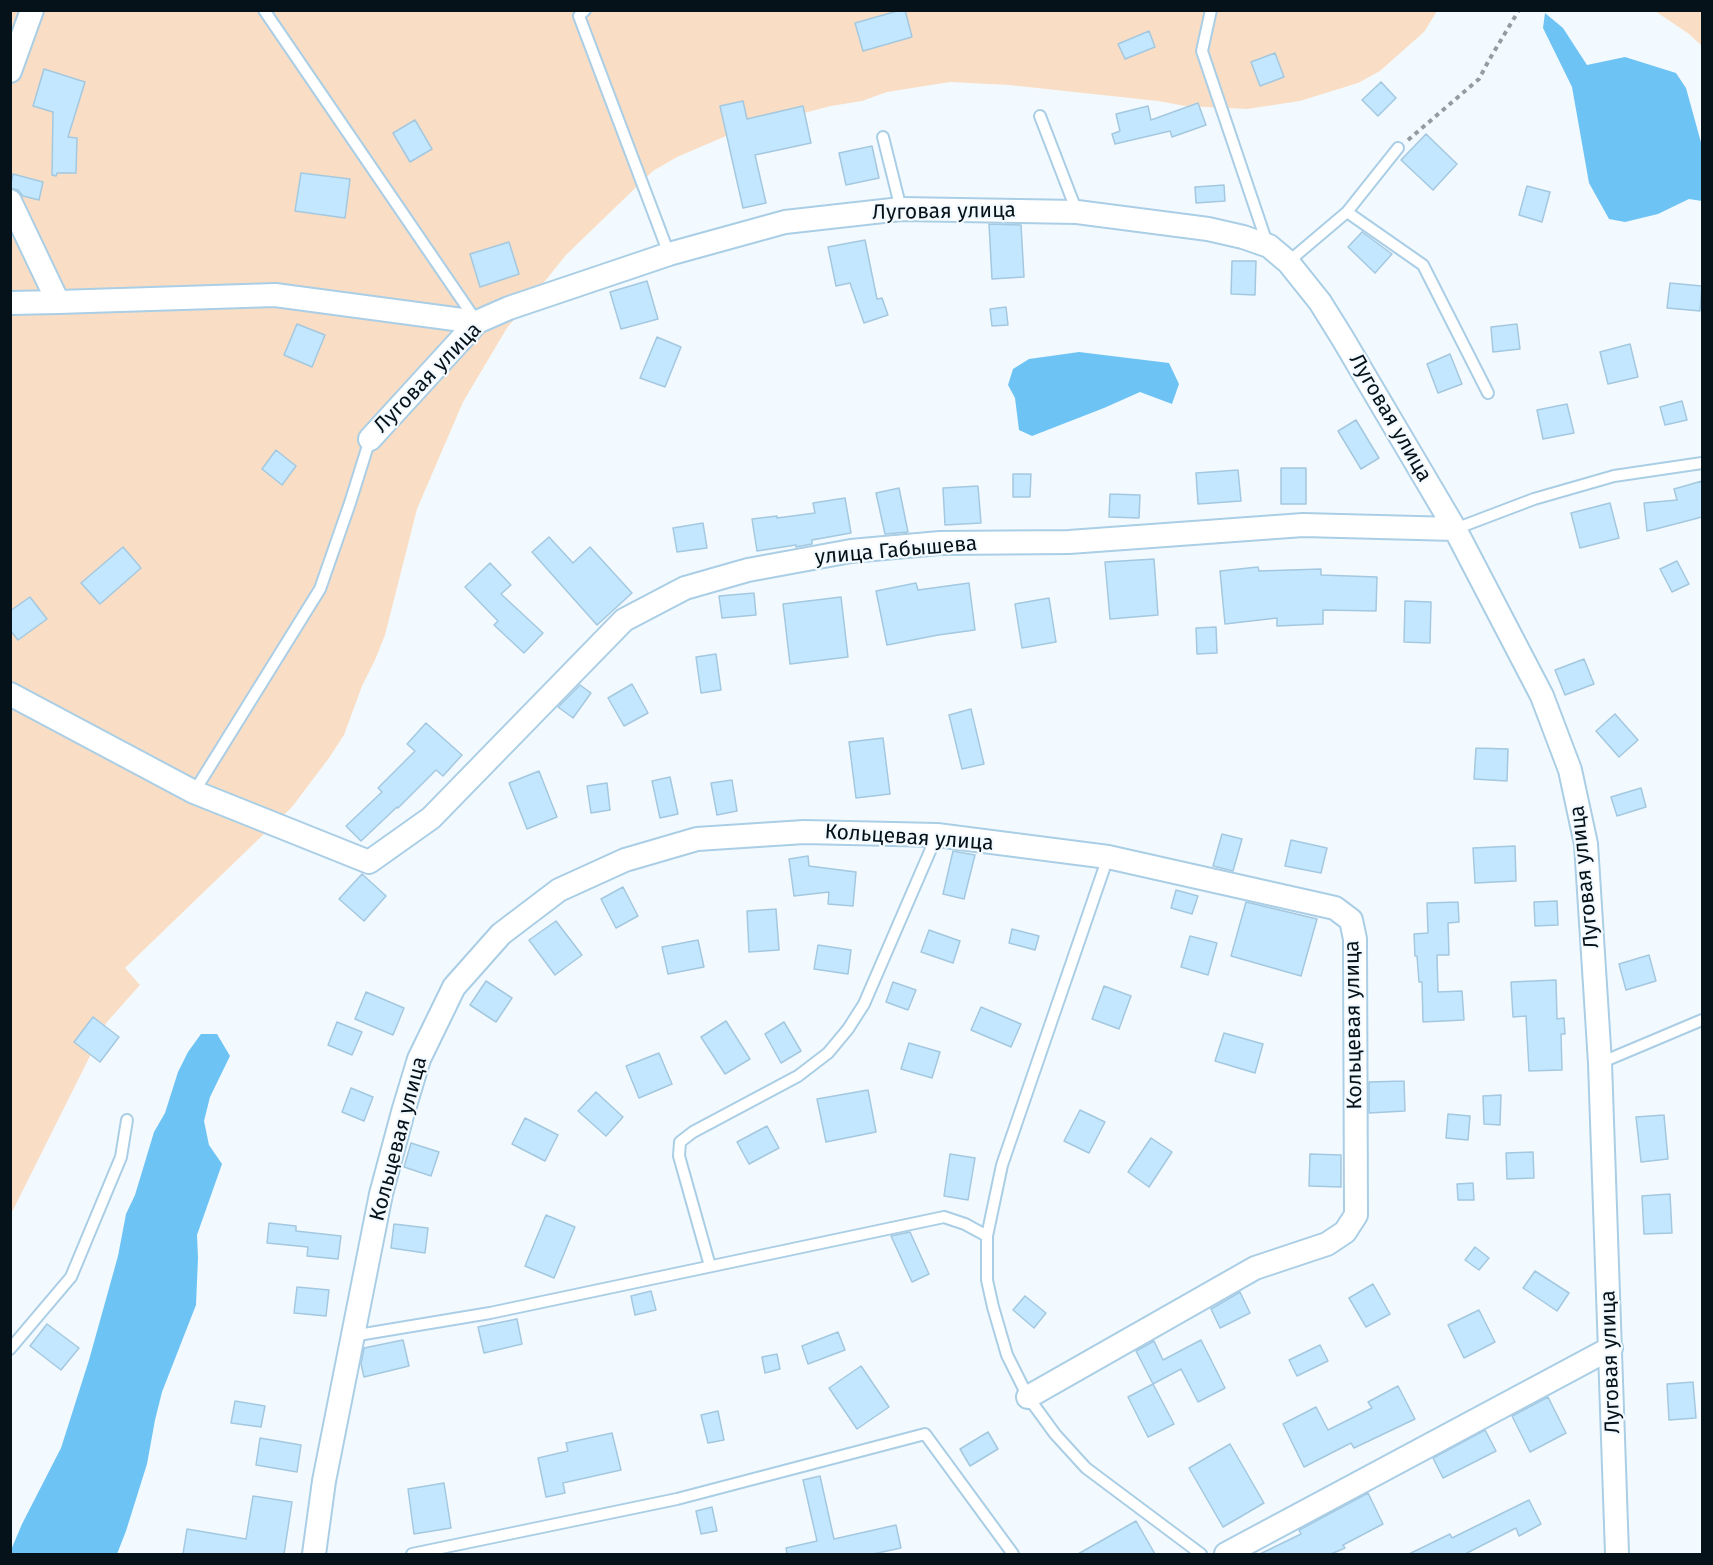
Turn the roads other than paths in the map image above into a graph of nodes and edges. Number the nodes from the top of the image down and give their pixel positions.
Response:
1 (32, 10) edge
2 (264, 10) edge
3 (585, 10) edge
4 (1211, 10) edge
5 (10, 71) edge
6 (1040, 116) dead end
7 (883, 137) dead end
8 (1398, 148) road end
9 (10, 201) edge
10 (901, 209) junction
11 (1077, 212) junction
12 (1347, 212) junction
13 (1269, 246) junction
14 (669, 254) junction
15 (1288, 262) junction
16 (58, 302) junction
17 (10, 303) edge
18 (477, 322) junction
19 (1488, 393) dead end
20 (370, 439) joint
21 (1702, 463) edge
22 (1455, 529) junction
23 (10, 694) edge
24 (194, 792) junction
25 (937, 835) junction
26 (1108, 857) junction
27 (1702, 1020) edge
28 (1600, 1063) junction
29 (127, 1120) dead end
30 (987, 1236) junction
31 (710, 1266) junction
32 (352, 1336) junction
33 (1611, 1348) junction
34 (10, 1349) edge
35 (1028, 1397) junction
36 (314, 1554) edge
37 (412, 1554) edge
38 (1013, 1554) edge
39 (1201, 1554) edge
40 (1226, 1554) edge
41 (1617, 1554) edge

1 - 5 street
2 - 18 lane
3 - 14 lane
4 - 13 lane
6 - 11 lane
7 - 10 lane
8 - 12 lane
9 - 16 street
10 - 11 street, Луговая улица
10 - 14 street, Луговая улица
11 - 13 street, Луговая улица
12 - 15 lane
12 - 19 lane
13 - 15 street, Луговая улица
14 - 18 street, Луговая улица
15 - 22 street, Луговая улица
16 - 17 street
16 - 18 street
18 - 20 street, Луговая улица
20 - 24 lane
21 - 22 lane
22 - 24 street, улица Габышева
22 - 28 street, Луговая улица
23 - 24 street
25 - 26 street, Кольцевая улица
25 - 31 lane
25 - 32 street, Кольцевая улица
26 - 30 lane
26 - 35 street, Кольцевая улица
27 - 28 lane
28 - 33 street, Луговая улица
29 - 34 lane
30 - 31 lane
30 - 35 lane
31 - 32 lane
32 - 36 street, Кольцевая улица
33 - 40 street
33 - 41 street, Луговая улица
35 - 39 lane
37 - 38 lane

